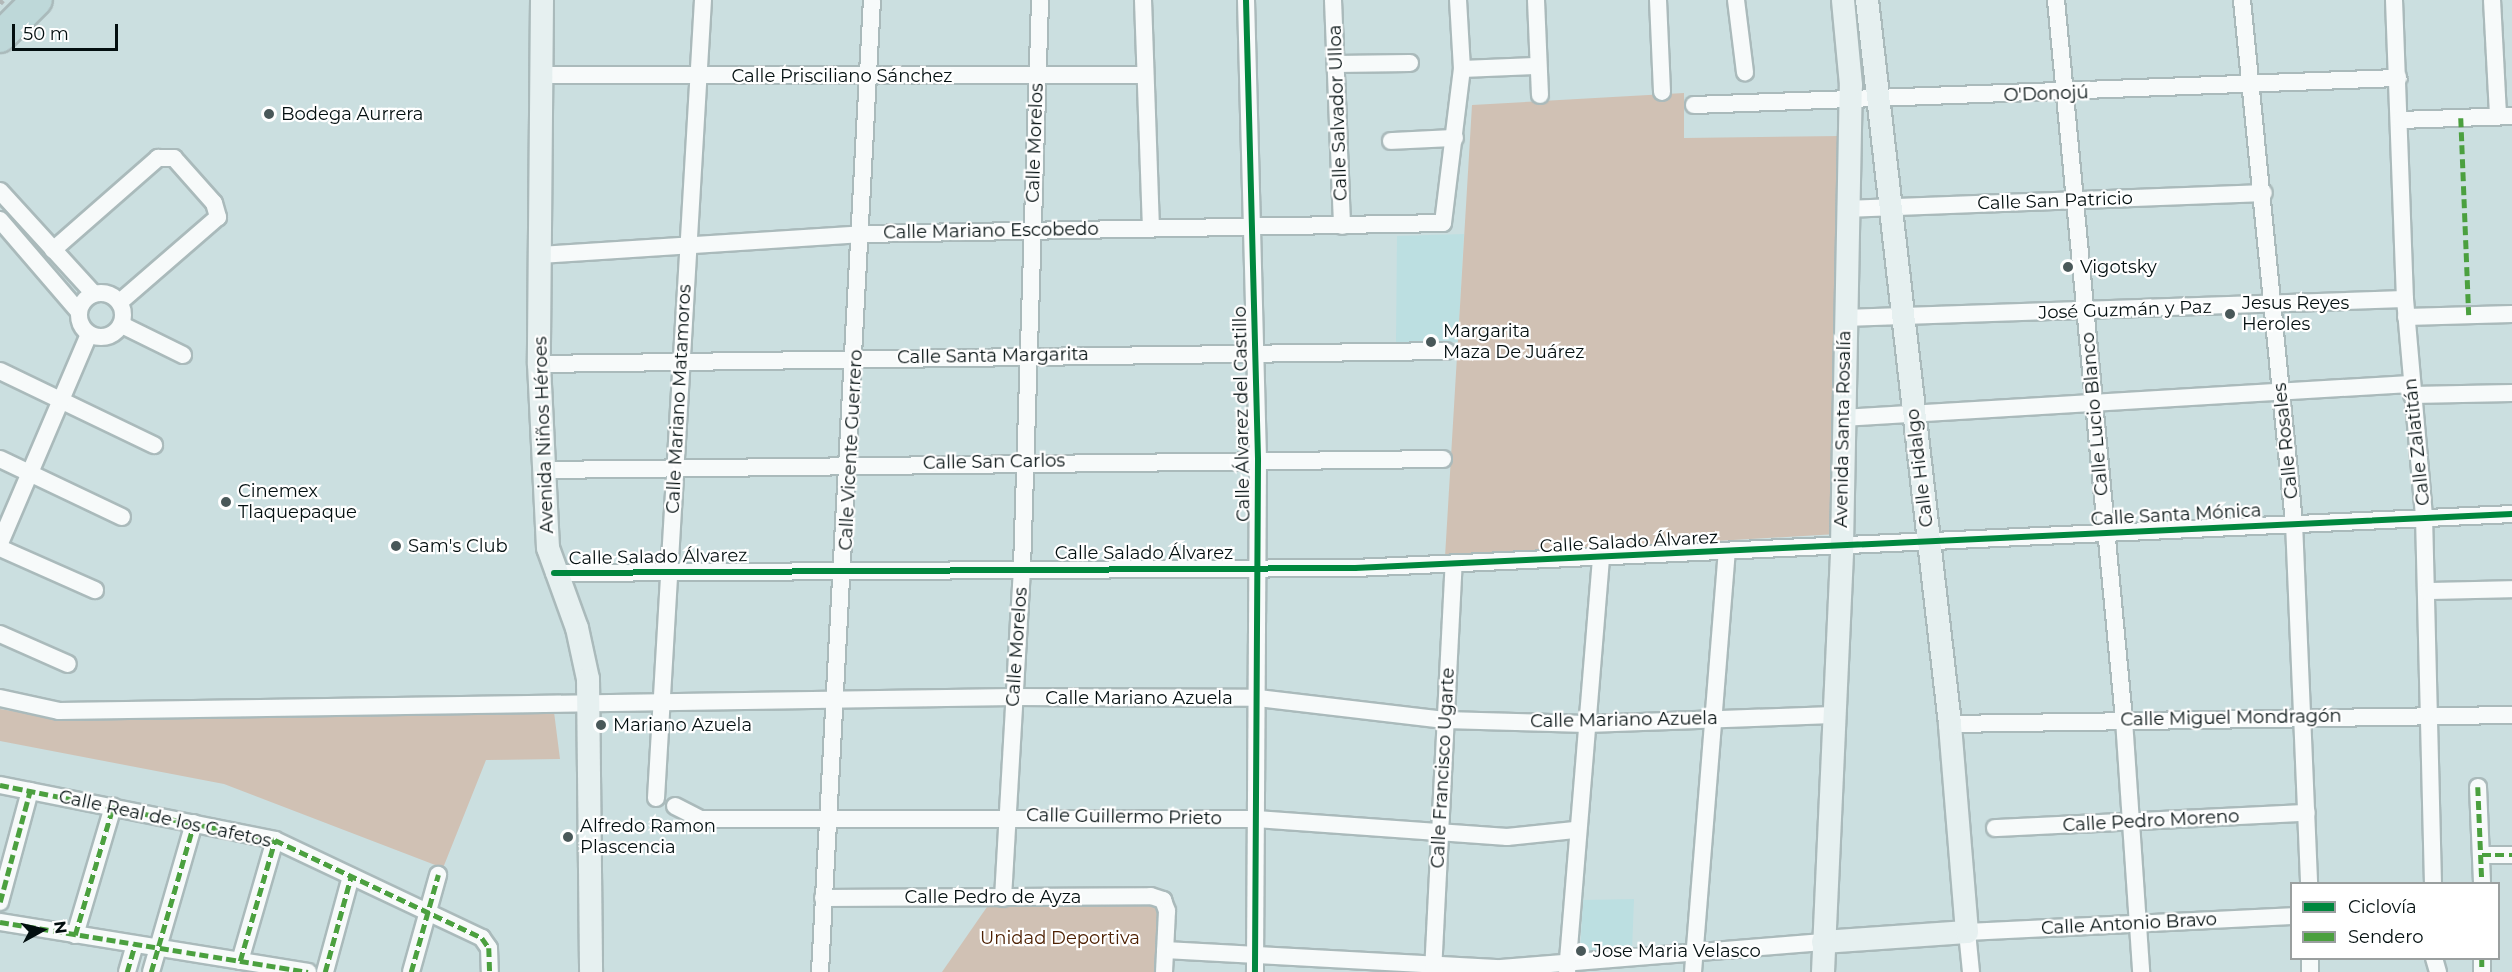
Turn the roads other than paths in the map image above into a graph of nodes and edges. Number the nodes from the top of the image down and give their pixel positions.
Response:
1 (37, 0) edge
2 (542, 0) edge
3 (703, 0) edge
4 (872, 0) edge
5 (1040, 0) edge
6 (1143, 0) edge
7 (1246, 0) edge
8 (1333, 0) edge
9 (1458, 0) edge
10 (1536, 0) edge
11 (1658, 0) edge
12 (1736, 0) edge
13 (1843, 0) edge
14 (1867, 0) edge
15 (2056, 0) edge
16 (2242, 0) edge
17 (2394, 0) edge
18 (2492, 0) edge
19 (0, 37) edge
20 (1410, 63) dead end
21 (1336, 64) junction
22 (1535, 66) junction
23 (1462, 69) junction
24 (1745, 72) dead end
25 (539, 75) junction
26 (1037, 75) junction
27 (1144, 75) junction
28 (698, 76) junction
29 (870, 77) junction
30 (2398, 78) junction
31 (2250, 86) junction
32 (1662, 92) dead end
33 (2065, 93) junction
34 (1540, 95) dead end
35 (1878, 101) junction
36 (1850, 102) junction
37 (1694, 105) dead end
38 (2505, 116) edge
39 (2400, 120) junction
40 (1455, 138) junction
41 (1391, 141) dead end
42 (2264, 193) junction
43 (3, 200) edge
44 (2075, 200) junction
45 (1890, 207) junction
46 (1846, 209) junction
47 (0, 220) edge
48 (1342, 226) junction
49 (1254, 227) junction
50 (1151, 228) junction
51 (1031, 230) junction
52 (862, 234) junction
53 (688, 245) junction
54 (53, 250) junction
55 (540, 255) junction
56 (94, 294) junction
57 (2405, 299) junction
58 (120, 302) junction
59 (2272, 305) junction
60 (2085, 311) junction
61 (79, 312) junction
62 (2512, 314) edge
63 (1902, 316) junction
64 (2406, 317) junction
65 (1844, 318) junction
66 (122, 325) junction
67 (89, 334) junction
68 (1446, 351) dead end
69 (1027, 354) junction
70 (183, 355) dead end
71 (1257, 355) junction
72 (855, 360) junction
73 (681, 362) junction
74 (539, 364) junction
75 (0, 371) edge
76 (2411, 390) junction
77 (2280, 392) junction
78 (2512, 393) edge
79 (61, 400) junction
80 (2094, 403) junction
81 (1914, 413) junction
82 (1842, 418) junction
83 (154, 445) dead end
84 (0, 459) edge
85 (1443, 459) dead end
86 (1258, 460) junction
87 (1025, 461) junction
88 (851, 463) junction
89 (675, 467) junction
90 (544, 470) junction
91 (30, 474) junction
92 (2512, 514) edge
93 (2424, 516) junction
94 (122, 517) dead end
95 (2295, 523) junction
96 (2106, 534) junction
97 (1929, 542) junction
98 (0, 543) edge
99 (1842, 546) junction
100 (0, 548) edge
101 (1727, 553) junction
102 (1601, 560) junction
103 (1454, 564) junction
104 (1022, 568) junction
105 (1259, 568) junction
106 (844, 570) junction
107 (668, 572) junction
108 (554, 573) junction
109 (2512, 589) edge
110 (95, 590) dead end
111 (2427, 591) junction
112 (0, 634) edge
113 (68, 664) dead end
114 (1014, 697) junction
115 (0, 698) edge
116 (838, 698) junction
117 (1258, 698) junction
118 (660, 699) junction
119 (588, 700) junction
120 (1833, 715) junction
121 (2432, 715) junction
122 (2512, 715) edge
123 (2304, 716) junction
124 (1714, 718) junction
125 (1445, 720) junction
126 (2124, 720) junction
127 (1587, 724) junction
128 (1950, 724) junction
129 (0, 785) edge
130 (2478, 787) dead end
131 (30, 791) junction
132 (656, 798) dead end
133 (675, 806) dead end
134 (112, 807) junction
135 (2307, 813) junction
136 (1007, 816) junction
137 (830, 817) junction
138 (1256, 819) junction
139 (2131, 822) junction
140 (194, 823) junction
141 (1995, 828) dead end
142 (1575, 830) junction
143 (1439, 831) junction
144 (275, 840) junction
145 (2482, 855) junction
146 (2512, 855) edge
147 (438, 874) dead end
148 (351, 876) junction
149 (2309, 882) edge
150 (2433, 882) edge
151 (2482, 882) edge
152 (1003, 897) junction
153 (823, 898) junction
154 (0, 902) edge
155 (428, 913) junction
156 (2290, 916) edge
157 (0, 922) edge
158 (2137, 923) junction
159 (1967, 932) junction
160 (75, 935) junction
161 (1823, 942) junction
162 (135, 944) junction
163 (158, 948) junction
164 (1165, 950) junction
165 (1255, 953) junction
166 (1695, 953) junction
167 (240, 961) junction
168 (1433, 968) edge
169 (1567, 968) edge
170 (127, 972) edge
171 (151, 972) edge
172 (308, 972) edge
173 (325, 972) edge
174 (411, 972) edge
175 (490, 972) edge
176 (591, 972) edge
177 (820, 972) edge
178 (1164, 972) edge
179 (1255, 972) edge
180 (1693, 972) edge
181 (1823, 972) edge
182 (1971, 972) edge
183 (2141, 972) edge

1 - 19 highway
2 - 25 street, Avenida Niños Héroes
3 - 28 street, Calle Mariano Matamoros
4 - 29 street, Calle Vicente Guerrero
5 - 26 street, Calle Morelos
6 - 27 street
7 - 49 street, Calle Álvarez del Castillo
8 - 21 street, Calle Salvador Ulloa
9 - 23 street
10 - 22 street
11 - 32 street
12 - 24 street
13 - 36 street
14 - 35 street, Calle Hidalgo
15 - 33 street, Calle Lucio Blanco
16 - 31 street, Calle Rosales
17 - 30 street, Calle Zalatitán
18 - 38 street
20 - 21 street
21 - 48 street, Calle Salvador Ulloa
22 - 23 street
22 - 34 street
23 - 40 street
25 - 28 street, Calle Prisciliano Sánchez
25 - 55 street, Avenida Niños Héroes
26 - 27 street, Calle Prisciliano Sánchez
26 - 29 street, Calle Prisciliano Sánchez
26 - 51 street, Calle Morelos
27 - 50 street
28 - 29 street, Calle Prisciliano Sánchez
28 - 53 street, Calle Mariano Matamoros
29 - 52 street, Calle Vicente Guerrero
30 - 31 street, O'Donojú
30 - 39 street, Calle Zalatitán
31 - 33 street, O'Donojú
31 - 42 street, Calle Rosales
33 - 35 street, O'Donojú
33 - 44 street, Calle Lucio Blanco
35 - 36 street, O'Donojú
35 - 45 street, Calle Hidalgo
36 - 37 street, O'Donojú
36 - 46 street, Avenida Santa Rosalía
38 - 39 street
39 - 57 street, Calle Zalatitán
40 - 41 street
40 - 48 street, Calle Mariano Escobedo
42 - 44 street, Calle San Patricio
42 - 59 street, Calle Rosales
43 - 54 street
44 - 45 street, Calle San Patricio
44 - 60 street, Calle Lucio Blanco
45 - 46 street, Calle San Patricio
45 - 63 street, Calle Hidalgo
46 - 65 street, Avenida Santa Rosalía
47 - 61 street
48 - 49 street, Calle Mariano Escobedo
49 - 50 street, Calle Mariano Escobedo
49 - 71 street, Calle Álvarez del Castillo
50 - 51 street, Calle Mariano Escobedo
51 - 52 street, Calle Mariano Escobedo
51 - 69 street, Calle Morelos
52 - 53 street, Calle Mariano Escobedo
52 - 72 street, Calle Vicente Guerrero
53 - 55 street, Calle Mariano Escobedo
53 - 73 street, Calle Mariano Matamoros
54 - 56 street
54 - 58 street
55 - 74 street, Avenida Niños Héroes
56 - 58 street
56 - 61 street
57 - 59 street, José Guzmán y Paz
57 - 64 street, Calle Zalatitán
58 - 66 street
59 - 60 street, José Guzmán y Paz
59 - 77 street, Calle Rosales
60 - 63 street, José Guzmán y Paz
60 - 80 street, Calle Lucio Blanco
61 - 67 street
62 - 64 street
63 - 65 street, José Guzmán y Paz
63 - 81 street, Calle Hidalgo
64 - 76 street, Calle Zalatitán
65 - 82 street, Avenida Santa Rosalía
66 - 67 street
66 - 70 street
67 - 79 street
68 - 71 street, Calle Santa Margarita
69 - 71 street, Calle Santa Margarita
69 - 72 street, Calle Santa Margarita
69 - 87 street, Calle Morelos
71 - 86 street, Calle Álvarez del Castillo
72 - 73 street, Calle Santa Margarita
72 - 88 street, Calle Vicente Guerrero
73 - 74 street, Calle Santa Margarita
73 - 89 street, Calle Mariano Matamoros
74 - 90 street, Avenida Niños Héroes
75 - 79 street
76 - 77 street
76 - 78 street
76 - 93 street, Calle Zalatitán
77 - 80 street
77 - 95 street, Calle Rosales
79 - 83 street
79 - 91 street
80 - 81 street
80 - 96 street, Calle Lucio Blanco
81 - 82 street
81 - 97 street, Calle Hidalgo
82 - 99 street, Avenida Santa Rosalía
84 - 91 street
85 - 86 street, Calle San Carlos
86 - 87 street, Calle San Carlos
86 - 105 street, Calle Álvarez del Castillo
87 - 88 street, Calle San Carlos
87 - 104 street, Calle Morelos
88 - 89 street, Calle San Carlos
88 - 106 street, Calle Vicente Guerrero
89 - 90 street, Calle San Carlos
89 - 107 street, Calle Mariano Matamoros
90 - 108 street, Avenida Niños Héroes
91 - 94 street
91 - 98 street
92 - 93 street, Calle Santa Mónica
93 - 95 street, Calle Santa Mónica
93 - 111 street, Calle Zalatitán
95 - 96 street, Calle Santa Mónica
95 - 123 street, Calle Rosales
96 - 97 street, Calle Santa Mónica
96 - 126 street, Calle Lucio Blanco
97 - 99 street, Calle Santa Mónica
97 - 128 street, Calle Hidalgo
99 - 101 street, Calle Salado Álvarez
99 - 120 street, Avenida Santa Rosalía
100 - 110 street
101 - 102 street, Calle Salado Álvarez
101 - 124 street
102 - 103 street, Calle Salado Álvarez
102 - 127 street
103 - 105 street, Calle Salado Álvarez
103 - 125 street, Calle Francisco Ugarte
104 - 105 street, Calle Salado Álvarez
104 - 106 street, Calle Salado Álvarez
104 - 114 street, Calle Morelos
105 - 117 street, Calle Álvarez del Castillo
106 - 107 street, Calle Salado Álvarez
106 - 116 street, Calle Vicente Guerrero
107 - 108 street, Calle Salado Álvarez
107 - 118 street, Calle Mariano Matamoros
108 - 119 street, Avenida Niños Héroes
109 - 111 street
111 - 121 street, Calle Zalatitán
112 - 113 street
114 - 116 street, Calle Mariano Azuela
114 - 117 street, Calle Mariano Azuela
114 - 136 street, Calle Morelos
115 - 119 street, Calle Mariano Azuela
116 - 118 street, Calle Mariano Azuela
116 - 137 street, Calle Vicente Guerrero
117 - 125 street, Calle Mariano Azuela
117 - 138 street, Calle Álvarez del Castillo
118 - 119 street, Calle Mariano Azuela
118 - 132 street, Calle Mariano Matamoros
119 - 176 street, Avenida Niños Héroes
120 - 124 street, Calle Mariano Azuela
120 - 161 street, Avenida Santa Rosalía
121 - 122 street, Calle Miguel Mondragón
121 - 123 street, Calle Miguel Mondragón
121 - 150 street, Calle Zalatitán
123 - 126 street, Calle Miguel Mondragón
123 - 135 street, Calle Rosales
124 - 127 street, Calle Mariano Azuela
124 - 166 street
125 - 127 street, Calle Mariano Azuela
125 - 143 street, Calle Francisco Ugarte
126 - 128 street, Calle Miguel Mondragón
126 - 139 street, Calle Lucio Blanco
127 - 142 street
128 - 159 street, Calle Hidalgo
129 - 131 street, Calle Real de los Cafetos
130 - 145 street
131 - 134 street, Calle Real de los Cafetos
131 - 154 street
133 - 137 street, Calle Guillermo Prieto
134 - 140 street, Calle Real de los Cafetos
134 - 160 street
135 - 139 street, Calle Pedro Moreno
135 - 149 street, Calle Rosales
136 - 137 street, Calle Guillermo Prieto
136 - 138 street, Calle Guillermo Prieto
136 - 152 street, Calle Morelos
137 - 153 street, Calle Vicente Guerrero
138 - 143 street, Calle Guillermo Prieto
138 - 165 street, Calle Álvarez del Castillo
139 - 141 street, Calle Pedro Moreno
139 - 158 street, Calle Lucio Blanco
140 - 144 street, Calle Real de los Cafetos
140 - 163 street
142 - 143 street, Calle Guillermo Prieto
142 - 169 street
143 - 168 street, Calle Francisco Ugarte
144 - 148 street, Calle Real de los Cafetos
144 - 167 street
145 - 146 street
145 - 151 street
147 - 155 street
148 - 155 street, Calle Real de los Cafetos
148 - 173 street
152 - 153 street, Calle Pedro de Ayza
152 - 164 street, Calle Pedro de Ayza
153 - 177 street, Calle Vicente Guerrero
155 - 174 street
155 - 175 street, Calle Real de los Cafetos
156 - 158 street, Calle Antonio Bravo
157 - 160 street
158 - 159 street, Calle Antonio Bravo
158 - 183 street, Calle Lucio Blanco
159 - 161 street
159 - 182 street, Calle Hidalgo
160 - 162 street
161 - 166 street
161 - 181 street, Avenida Santa Rosalía
162 - 163 street
162 - 170 street
163 - 167 street
163 - 171 street
164 - 165 street
164 - 178 street
165 - 168 street
165 - 179 street, Calle Álvarez del Castillo
166 - 169 street
166 - 180 street
167 - 172 street
168 - 169 street

